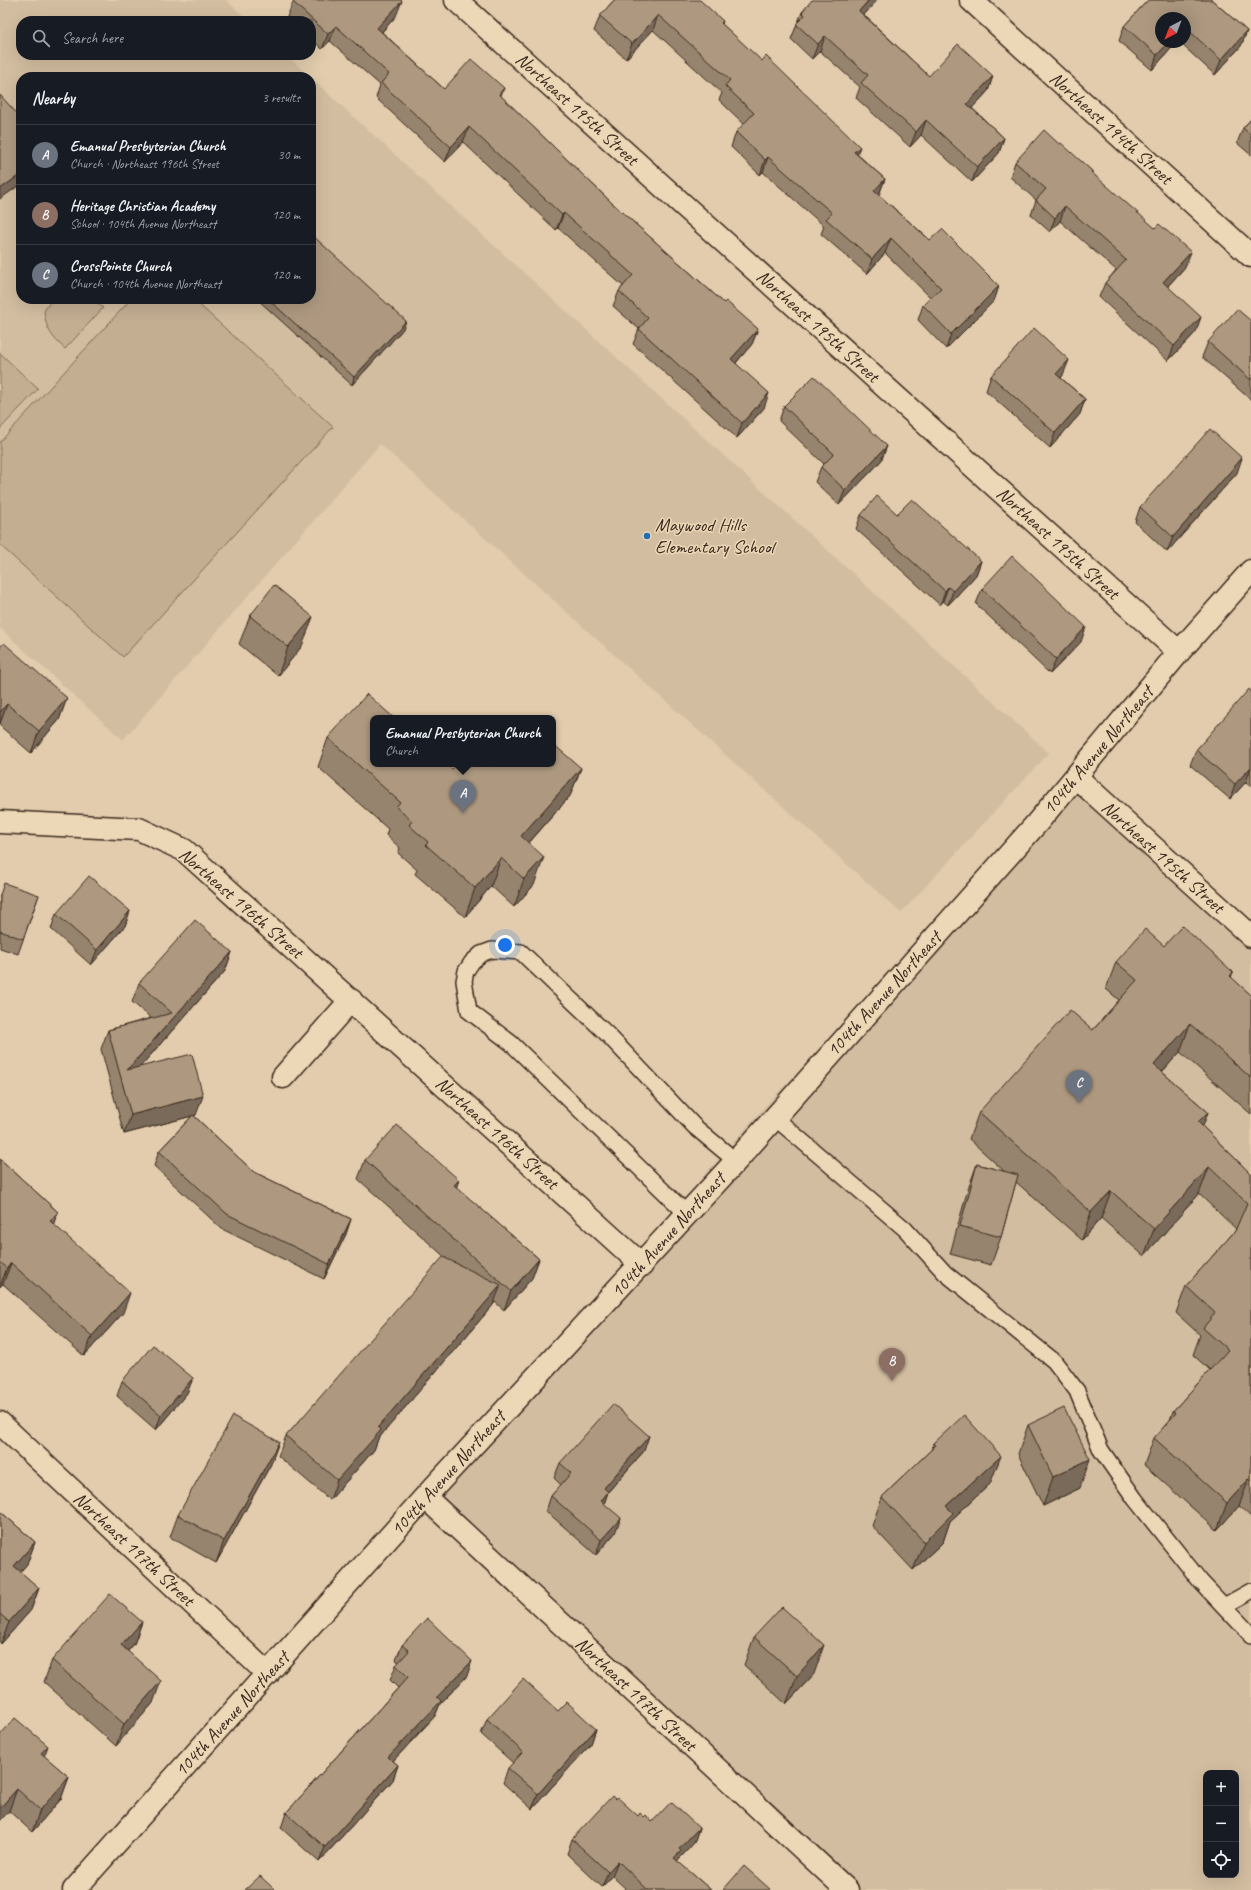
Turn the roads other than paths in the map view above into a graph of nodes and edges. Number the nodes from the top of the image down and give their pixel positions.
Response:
1 (456, 0) edge
2 (971, 0) edge
3 (1251, 256) edge
4 (1251, 571) edge
5 (1179, 652) junction
6 (1076, 777) junction
7 (0, 822) edge
8 (1251, 936) edge
9 (351, 1000) junction
10 (283, 1077) dead end
11 (774, 1117) junction
12 (736, 1161) junction
13 (686, 1213) junction
14 (642, 1265) junction
15 (0, 1423) edge
16 (425, 1497) junction
17 (1251, 1591) edge
18 (1224, 1606) junction
19 (1251, 1635) edge
20 (268, 1674) junction
21 (74, 1890) edge
22 (847, 1890) edge

1 - 5 street, Northeast 195th Street
2 - 3 street, Northeast 194th Street
4 - 5 street, 104th Avenue Northeast
5 - 6 street, 104th Avenue Northeast
6 - 8 street, Northeast 195th Street
6 - 11 street, 104th Avenue Northeast
7 - 9 street, Northeast 196th Street
9 - 10 street
9 - 14 street, Northeast 196th Street
11 - 12 street, 104th Avenue Northeast
11 - 18 lane
12 - 13 street, 104th Avenue Northeast
12 - 13 lane
13 - 14 street, 104th Avenue Northeast
14 - 16 street, 104th Avenue Northeast
15 - 20 street, Northeast 197th Street
16 - 20 street, 104th Avenue Northeast
16 - 22 street, Northeast 197th Street
17 - 18 lane
18 - 19 lane
20 - 21 street, 104th Avenue Northeast

